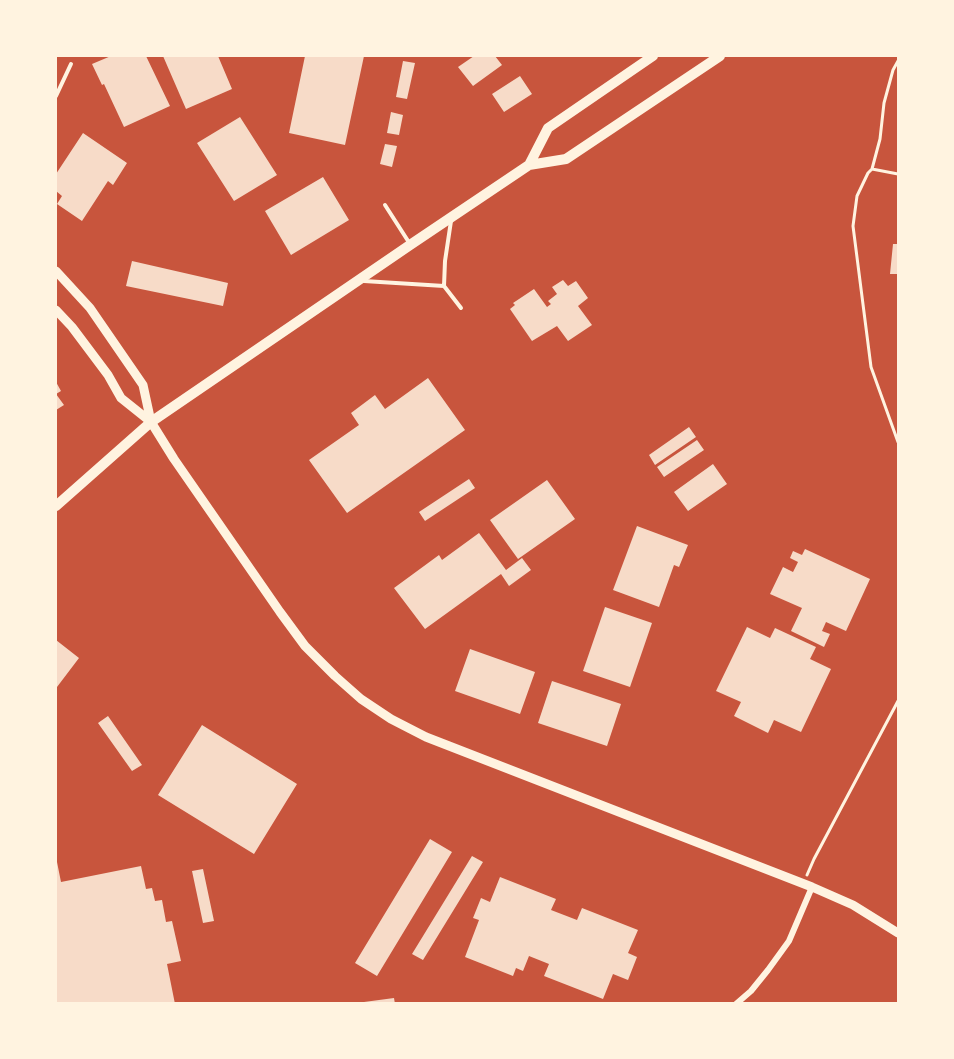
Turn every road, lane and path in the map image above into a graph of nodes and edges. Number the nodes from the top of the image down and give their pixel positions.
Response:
1 (653, 56) edge
2 (720, 56) edge
3 (898, 61) edge
4 (71, 64) dead end
5 (56, 96) edge
6 (529, 165) junction
7 (872, 169) junction
8 (898, 174) edge
9 (385, 205) dead end
10 (452, 217) junction
11 (410, 245) junction
12 (56, 271) edge
13 (359, 280) junction
14 (444, 286) junction
15 (460, 308) dead end
16 (56, 310) edge
17 (151, 422) junction
18 (898, 442) edge
19 (56, 506) edge
20 (898, 702) edge
21 (808, 885) junction
22 (898, 933) edge
23 (736, 1004) edge

1 - 6 main road
2 - 6 main road
3 - 7 path
4 - 5 lane
6 - 10 main road
7 - 8 path
7 - 18 path
9 - 11 lane
10 - 11 main road
10 - 14 lane
11 - 13 main road
12 - 17 street
13 - 14 lane
13 - 17 main road
14 - 15 lane
16 - 17 street
17 - 19 main road
17 - 21 street
20 - 21 path
21 - 22 street
21 - 23 street

